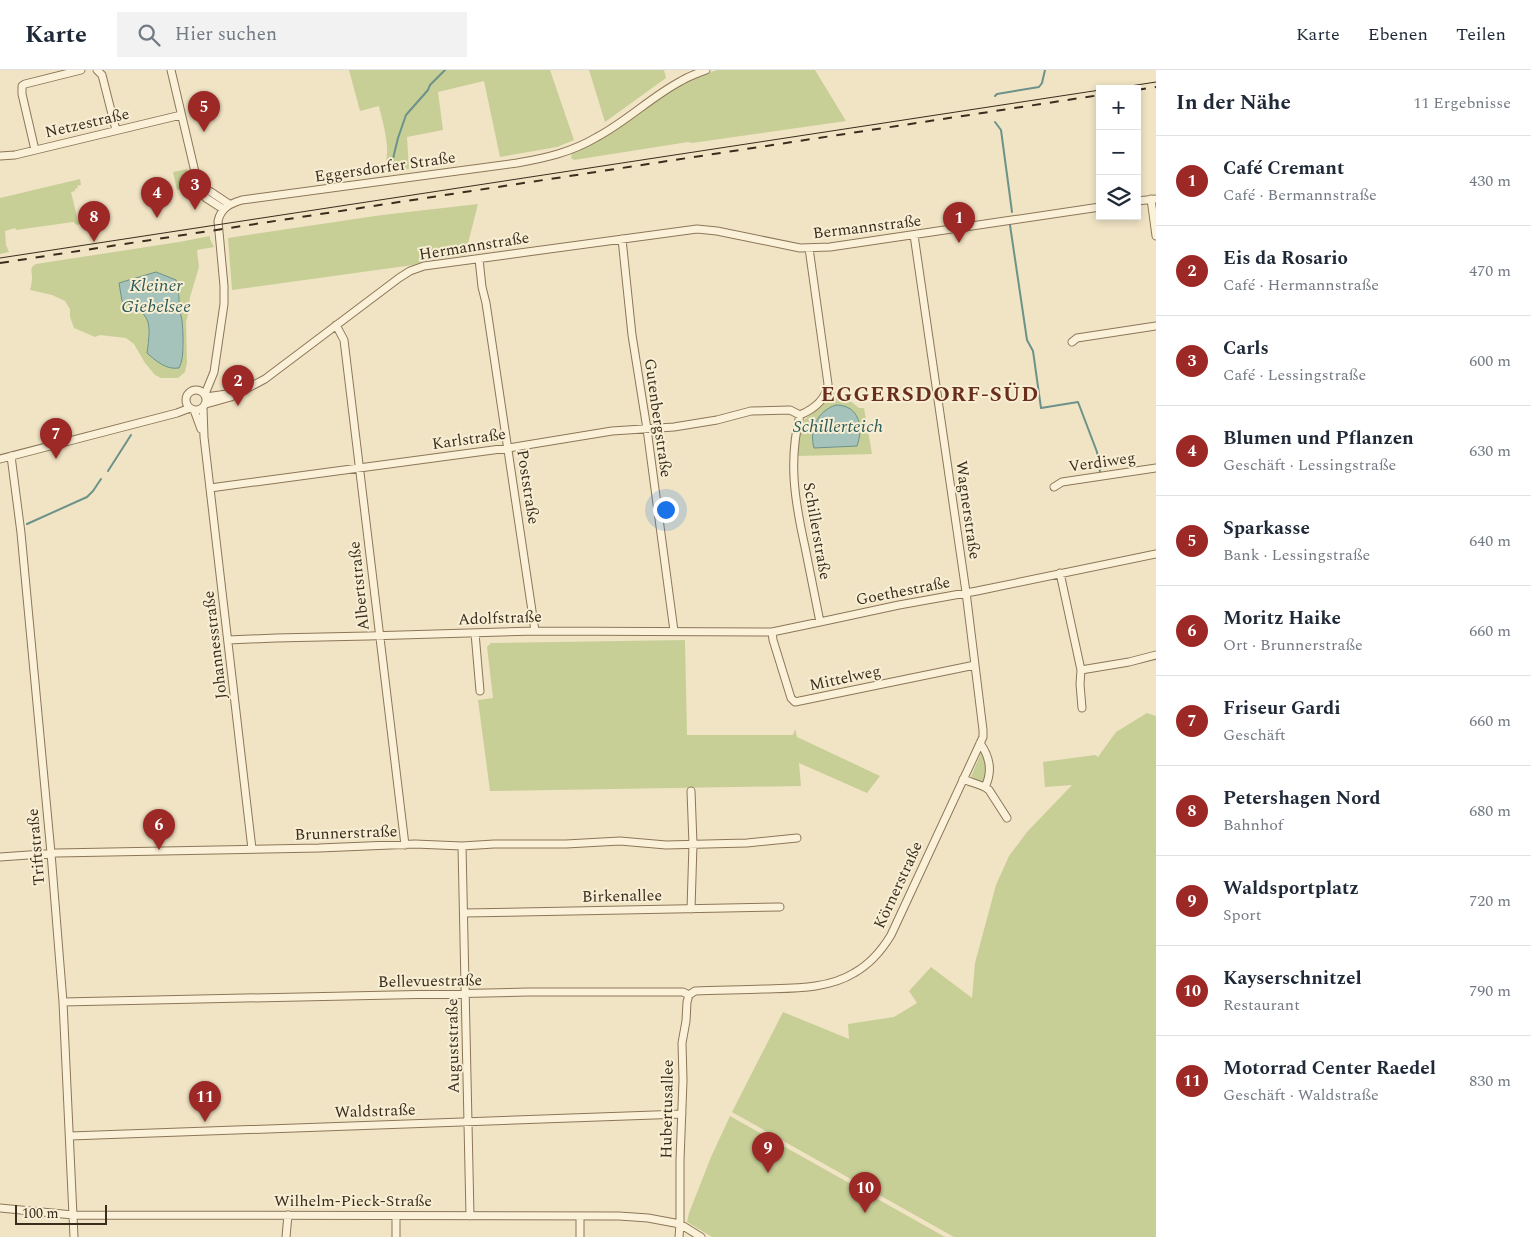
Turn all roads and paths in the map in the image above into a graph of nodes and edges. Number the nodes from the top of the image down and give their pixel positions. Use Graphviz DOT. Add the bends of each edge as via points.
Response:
graph roads {
  1 [pos="81,70"];
  2 [pos="97,70"];
  3 [pos="170,70"];
  4 [pos="706,70"];
  5 [pos="59,72"];
  6 [pos="181,115"];
  7 [pos="116,130"];
  8 [pos="35,150"];
  9 [pos="0,156"];
  10 [pos="201,188"];
  11 [pos="1153,199"];
  12 [pos="229,204"];
  13 [pos="1096,208"];
  14 [pos="223,210"];
  15 [pos="697,229"];
  16 [pos="914,235"];
  17 [pos="1156,236"];
  18 [pos="622,239"];
  19 [pos="809,248"];
  20 [pos="479,259"];
  21 [pos="336,325"];
  22 [pos="1156,326"];
  23 [pos="1072,342"];
  24 [pos="215,360"];
  25 [pos="197,390"];
  26 [pos="186,398"];
  27 [pos="205,401"];
  28 [pos="192,409"];
  29 [pos="800,415"];
  30 [pos="165,416"];
  31 [pos="647,430"];
  32 [pos="204,437"];
  33 [pos="508,448"];
  34 [pos="11,456"];
  35 [pos="0,459"];
  36 [pos="360,468"];
  37 [pos="1156,468"];
  38 [pos="1054,487"];
  39 [pos="210,488"];
  40 [pos="1156,554"];
  41 [pos="1060,573"];
  42 [pos="966,592"];
  43 [pos="820,622"];
  44 [pos="535,631"];
  45 [pos="674,631"];
  46 [pos="773,632"];
  47 [pos="475,633"];
  48 [pos="379,636"];
  49 [pos="228,640"];
  50 [pos="1156,655"];
  51 [pos="975,665"];
  52 [pos="1081,670"];
  53 [pos="480,691"];
  54 [pos="1082,708"];
  55 [pos="980,743"];
  56 [pos="963,779"];
  57 [pos="985,787"];
  58 [pos="691,791"];
  59 [pos="1007,818"];
  60 [pos="797,838"];
  61 [pos="693,844"];
  62 [pos="405,845"];
  63 [pos="462,846"];
  64 [pos="252,849"];
  65 [pos="51,853"];
  66 [pos="0,857"];
  67 [pos="780,907"];
  68 [pos="691,909"];
  69 [pos="464,913"];
  70 [pos="795,988"];
  71 [pos="465,994"];
  72 [pos="689,995"];
  73 [pos="63,1002"];
  74 [pos="682,1114"];
  75 [pos="468,1122"];
  76 [pos="70,1136"];
  77 [pos="0,1208"];
  78 [pos="73,1214"];
  79 [pos="288,1215"];
  80 [pos="396,1216"];
  81 [pos="470,1216"];
  82 [pos="580,1216"];
  83 [pos="680,1224"];
  84 [pos="74,1237"];
  85 [pos="286,1237"];
  86 [pos="396,1237"];
  87 [pos="580,1237"];
  88 [pos="679,1237"];
  89 [pos="701,1237"];
  1 -- 5 [label="street"];
  2 -- 7 [label="street" via="102,75"];
  3 -- 6 [label="street"];
  4 -- 12 [label="street, Eggersdorfer Straße" via="684,79 599,136 560,154"];
  5 -- 8 [label="street" via="25,84 21,89"];
  6 -- 7 [label="street, Netzestraße"];
  6 -- 10 [label="street"];
  7 -- 8 [label="street, Netzestraße"];
  8 -- 9 [label="street, Netzestraße"];
  10 -- 12 [label="street"];
  10 -- 14 [label="street" via="206,198"];
  11 -- 17 [label="street"];
  12 -- 14 [label="street"];
  13 -- 16 [label="street, Bermannstraße"];
  14 -- 24 [label="street" via="217,225 224,302"];
  15 -- 18 [label="street, Hermannstraße"];
  15 -- 19 [label="street, Bermannstraße"];
  16 -- 19 [label="street, Bermannstraße" via="830,248"];
  16 -- 42 [label="street, Wagnerstraße"];
  18 -- 20 [label="street, Hermannstraße"];
  18 -- 31 [label="street, Gutenbergstraße" via="632,335"];
  19 -- 29 [label="street" via="828,384 819,403"];
  20 -- 21 [label="street, Hermannstraße" via="424,266 410,271"];
  20 -- 33 [label="street, Poststraße"];
  21 -- 27 [label="street, Hermannstraße" via="265,379 224,399"];
  21 -- 36 [label="street, Albertstraße" via="344,340"];
  22 -- 23 [label="street" via="1078,338"];
  24 -- 25 [label="street"];
  24 -- 27 [label="street"];
  25 -- 26 [label="street"];
  25 -- 27 [label="street"];
  26 -- 28 [label="street"];
  26 -- 30 [label="street" via="182,405"];
  27 -- 28 [label="street" via="198,410"];
  27 -- 32 [label="street, Johannesstraße"];
  28 -- 30 [label="street"];
  28 -- 32 [label="street, Johannesstraße"];
  29 -- 31 [label="street, Karlstraße" via="790,410 770,410"];
  29 -- 43 [label="street, Schillerstraße" via="794,448 794,495"];
  30 -- 34 [label="street"];
  31 -- 33 [label="street, Karlstraße" via="612,431"];
  31 -- 45 [label="street, Gutenbergstraße"];
  32 -- 39 [label="street, Johannesstraße"];
  33 -- 36 [label="street, Karlstraße"];
  33 -- 44 [label="street, Poststraße"];
  34 -- 35 [label="street"];
  34 -- 65 [label="street, Triftstraße"];
  36 -- 39 [label="street, Karlstraße"];
  36 -- 48 [label="street, Albertstraße"];
  37 -- 38 [label="street, Verdiweg" via="1062,482"];
  39 -- 49 [label="street, Johannesstraße"];
  40 -- 41 [label="street, Goethestraße"];
  41 -- 42 [label="street, Goethestraße"];
  41 -- 52 [label="street"];
  42 -- 43 [label="street, Goethestraße"];
  42 -- 51 [label="street, Wagnerstraße"];
  43 -- 46 [label="street, Goethestraße"];
  44 -- 45 [label="street, Adolfstraße"];
  44 -- 47 [label="street, Adolfstraße"];
  45 -- 46 [label="street, Adolfstraße"];
  46 -- 51 [label="street, Mittelweg" via="791,698 795,702"];
  47 -- 48 [label="street, Adolfstraße"];
  47 -- 53 [label="street"];
  48 -- 49 [label="street, Adolfstraße"];
  48 -- 62 [label="street, Albertstraße"];
  49 -- 64 [label="street, Johannesstraße"];
  50 -- 52 [label="street"];
  51 -- 55 [label="street, Wagnerstraße" via="983,730"];
  52 -- 54 [label="street"];
  55 -- 56 [label="street, Körnerstraße"];
  55 -- 57 [label="street, Wagnerstraße" via="989,764 989,779"];
  56 -- 57 [label="street"];
  56 -- 70 [label="street, Körnerstraße" via="884,946 864,966 845,978"];
  57 -- 59 [label="street"];
  58 -- 61 [label="street"];
  60 -- 61 [label="street, Brunnerstraße"];
  61 -- 63 [label="street, Brunnerstraße" via="612,842"];
  61 -- 68 [label="street"];
  62 -- 63 [label="street, Brunnerstraße"];
  62 -- 64 [label="street, Brunnerstraße"];
  63 -- 69 [label="street, Auguststraße"];
  64 -- 65 [label="street, Brunnerstraße"];
  65 -- 66 [label="street, Brunnerstraße"];
  65 -- 73 [label="street, Triftstraße"];
  67 -- 68 [label="street, Birkenallee"];
  68 -- 69 [label="street, Birkenallee"];
  69 -- 71 [label="street, Auguststraße"];
  70 -- 72 [label="street, Bellevuestraße" via="695,991"];
  71 -- 72 [label="street, Bellevuestraße" via="683,992"];
  71 -- 73 [label="street, Bellevuestraße"];
  71 -- 75 [label="street, Auguststraße"];
  72 -- 74 [label="street, Hubertusallee" via="682,1043"];
  73 -- 76 [label="street, Triftstraße"];
  74 -- 75 [label="street, Waldstraße"];
  74 -- 83 [label="street, Hubertusallee"];
  75 -- 76 [label="street, Waldstraße"];
  75 -- 81 [label="street, Auguststraße"];
  76 -- 78 [label="street, Triftstraße"];
  77 -- 78 [label="street, Wilhelm-Pieck-Straße"];
  78 -- 79 [label="street, Wilhelm-Pieck-Straße"];
  78 -- 84 [label="street, Triftstraße"];
  79 -- 80 [label="street, Wilhelm-Pieck-Straße"];
  79 -- 85 [label="street"];
  80 -- 81 [label="street, Wilhelm-Pieck-Straße"];
  80 -- 86 [label="street"];
  81 -- 82 [label="street, Wilhelm-Pieck-Straße"];
  82 -- 83 [label="street, Wilhelm-Pieck-Straße" via="634,1217"];
  82 -- 87 [label="street"];
  83 -- 88 [label="street, Hubertusallee"];
  83 -- 89 [label="street, Wilhelm-Pieck-Straße"];
}
